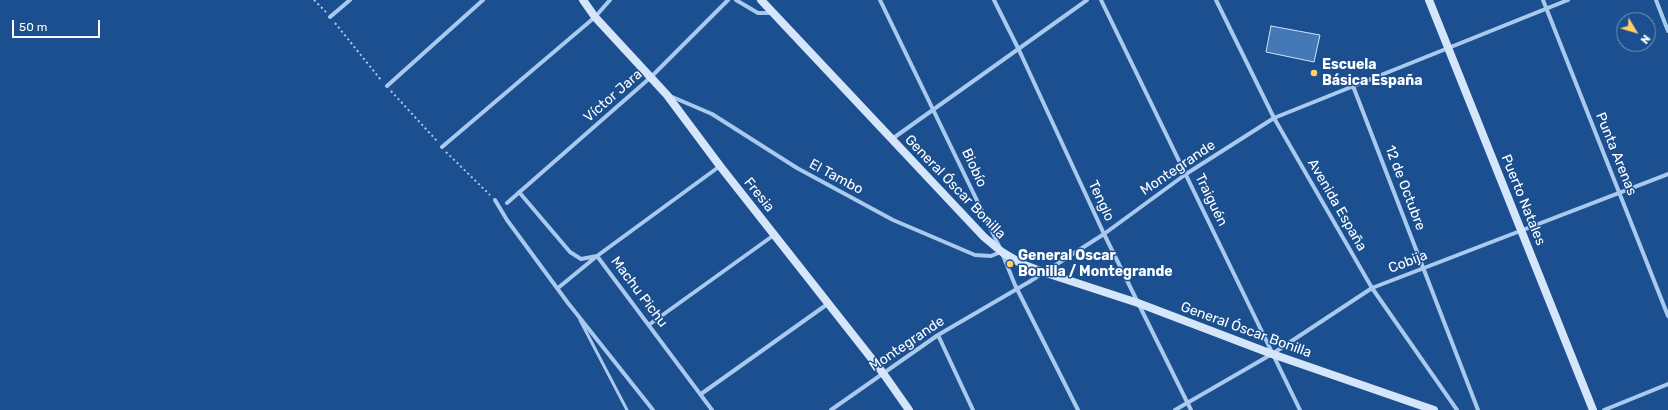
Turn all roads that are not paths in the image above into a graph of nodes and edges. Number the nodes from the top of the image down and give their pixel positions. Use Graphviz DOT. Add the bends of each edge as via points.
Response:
graph roads {
  1 [pos="350,0"];
  2 [pos="483,0"];
  3 [pos="584,0"];
  4 [pos="610,0"];
  5 [pos="728,0"];
  6 [pos="736,0"];
  7 [pos="761,0"];
  8 [pos="880,0"];
  9 [pos="994,0"];
  10 [pos="1087,0"];
  11 [pos="1101,0"];
  12 [pos="1216,0"];
  13 [pos="1429,0"];
  14 [pos="1543,0"];
  15 [pos="1568,0"];
  16 [pos="1656,0"];
  17 [pos="1547,9"];
  18 [pos="773,13"];
  19 [pos="595,16"];
  20 [pos="330,17"];
  21 [pos="1668,31"];
  22 [pos="1448,49"];
  23 [pos="1019,50"];
  24 [pos="652,77"];
  25 [pos="387,86"];
  26 [pos="1353,86"];
  27 [pos="667,95"];
  28 [pos="934,110"];
  29 [pos="1274,118"];
  30 [pos="891,140"];
  31 [pos="442,147"];
  32 [pos="720,166"];
  33 [pos="1186,174"];
  34 [pos="1668,174"];
  35 [pos="519,192"];
  36 [pos="1620,194"];
  37 [pos="495,200"];
  38 [pos="507,204"];
  39 [pos="1521,230"];
  40 [pos="1104,234"];
  41 [pos="775,235"];
  42 [pos="1002,252"];
  43 [pos="597,256"];
  44 [pos="1424,268"];
  45 [pos="1043,272"];
  46 [pos="558,288"];
  47 [pos="1372,288"];
  48 [pos="1017,290"];
  49 [pos="829,303"];
  50 [pos="1138,303"];
  51 [pos="575,311"];
  52 [pos="1668,316"];
  53 [pos="650,324"];
  54 [pos="938,335"];
  55 [pos="1272,354"];
  56 [pos="883,373"];
  57 [pos="1668,384"];
  58 [pos="700,394"];
  59 [pos="1188,403"];
  60 [pos="627,410"];
  61 [pos="653,410"];
  62 [pos="712,410"];
  63 [pos="831,410"];
  64 [pos="910,410"];
  65 [pos="973,410"];
  66 [pos="1078,410"];
  67 [pos="1175,410"];
  68 [pos="1191,410"];
  69 [pos="1300,410"];
  70 [pos="1434,410"];
  71 [pos="1457,410"];
  72 [pos="1478,410"];
  73 [pos="1593,410"];
  74 [pos="1604,410"];
  1 -- 20 [label="street"];
  2 -- 25 [label="street"];
  3 -- 19 [label="street, Fresia"];
  4 -- 19 [label="street"];
  5 -- 24 [label="street, Víctor Jara"];
  6 -- 18 [label="street" via="758,13"];
  7 -- 18 [label="street, General Óscar Bonilla"];
  8 -- 28 [label="street, Biobío"];
  9 -- 23 [label="street, Tenglo"];
  10 -- 23 [label="street"];
  11 -- 33 [label="street, Traiguén"];
  12 -- 29 [label="street, Avenida España"];
  13 -- 22 [label="street, Puerto Natales"];
  14 -- 17 [label="street, Punta Arenas"];
  15 -- 17 [label="street, Montegrande"];
  16 -- 21 [label="street"];
  17 -- 22 [label="street, Montegrande"];
  17 -- 36 [label="street, Punta Arenas"];
  18 -- 30 [label="street, General Óscar Bonilla"];
  19 -- 24 [label="street, Fresia"];
  19 -- 31 [label="street"];
  22 -- 26 [label="street, Montegrande"];
  22 -- 39 [label="street, Puerto Natales"];
  23 -- 28 [label="street"];
  23 -- 40 [label="street, Tenglo"];
  24 -- 27 [label="street, Fresia"];
  24 -- 35 [label="street, Víctor Jara"];
  26 -- 29 [label="street, Montegrande"];
  26 -- 44 [label="street, 12 de Octubre"];
  27 -- 32 [label="street, Fresia"];
  27 -- 42 [label="street, El Tambo" via="712,114 797,168 893,220 975,255 992,256"];
  28 -- 30 [label="street"];
  28 -- 42 [label="street, Biobío"];
  29 -- 33 [label="street, Montegrande"];
  29 -- 47 [label="street, Avenida España"];
  30 -- 42 [label="street, General Óscar Bonilla" via="984,237"];
  32 -- 41 [label="street, Fresia"];
  32 -- 43 [label="street"];
  33 -- 40 [label="street, Montegrande"];
  33 -- 55 [label="street, Traiguén"];
  34 -- 36 [label="street, Cobija"];
  35 -- 38 [label="street, Víctor Jara"];
  35 -- 43 [label="street, Machu Pichu" via="570,252 581,259"];
  36 -- 39 [label="street, Cobija"];
  36 -- 52 [label="street, Punta Arenas"];
  37 -- 46 [label="street"];
  39 -- 44 [label="street, Cobija"];
  39 -- 73 [label="street, Puerto Natales"];
  40 -- 45 [label="street, Montegrande"];
  40 -- 50 [label="street, Tenglo"];
  41 -- 49 [label="street, Fresia"];
  41 -- 53 [label="street"];
  42 -- 45 [label="street, General Óscar Bonilla" via="1022,264"];
  42 -- 48 [label="street, Biobío"];
  43 -- 46 [label="street"];
  43 -- 53 [label="street, Machu Pichu"];
  44 -- 47 [label="street, Cobija"];
  44 -- 72 [label="street, 12 de Octubre"];
  45 -- 48 [label="street, Montegrande"];
  45 -- 50 [label="street, General Óscar Bonilla"];
  46 -- 51 [label="street"];
  47 -- 55 [label="street, Cobija"];
  47 -- 71 [label="street, Avenida España"];
  48 -- 54 [label="street, Montegrande"];
  48 -- 66 [label="street, Biobío"];
  49 -- 56 [label="street, Fresia"];
  49 -- 58 [label="street"];
  50 -- 55 [label="street, General Óscar Bonilla"];
  50 -- 59 [label="street, Tenglo"];
  51 -- 60 [label="lane"];
  51 -- 61 [label="street"];
  53 -- 58 [label="street, Machu Pichu"];
  54 -- 56 [label="street, Montegrande"];
  54 -- 65 [label="street"];
  55 -- 59 [label="street, Cobija"];
  55 -- 69 [label="street, Traiguén"];
  55 -- 70 [label="street, General Óscar Bonilla"];
  56 -- 63 [label="street, Montegrande"];
  56 -- 64 [label="street, Fresia"];
  57 -- 74 [label="street"];
  58 -- 62 [label="street, Machu Pichu"];
  59 -- 67 [label="street, Cobija"];
  59 -- 68 [label="street, Tenglo"];
}
